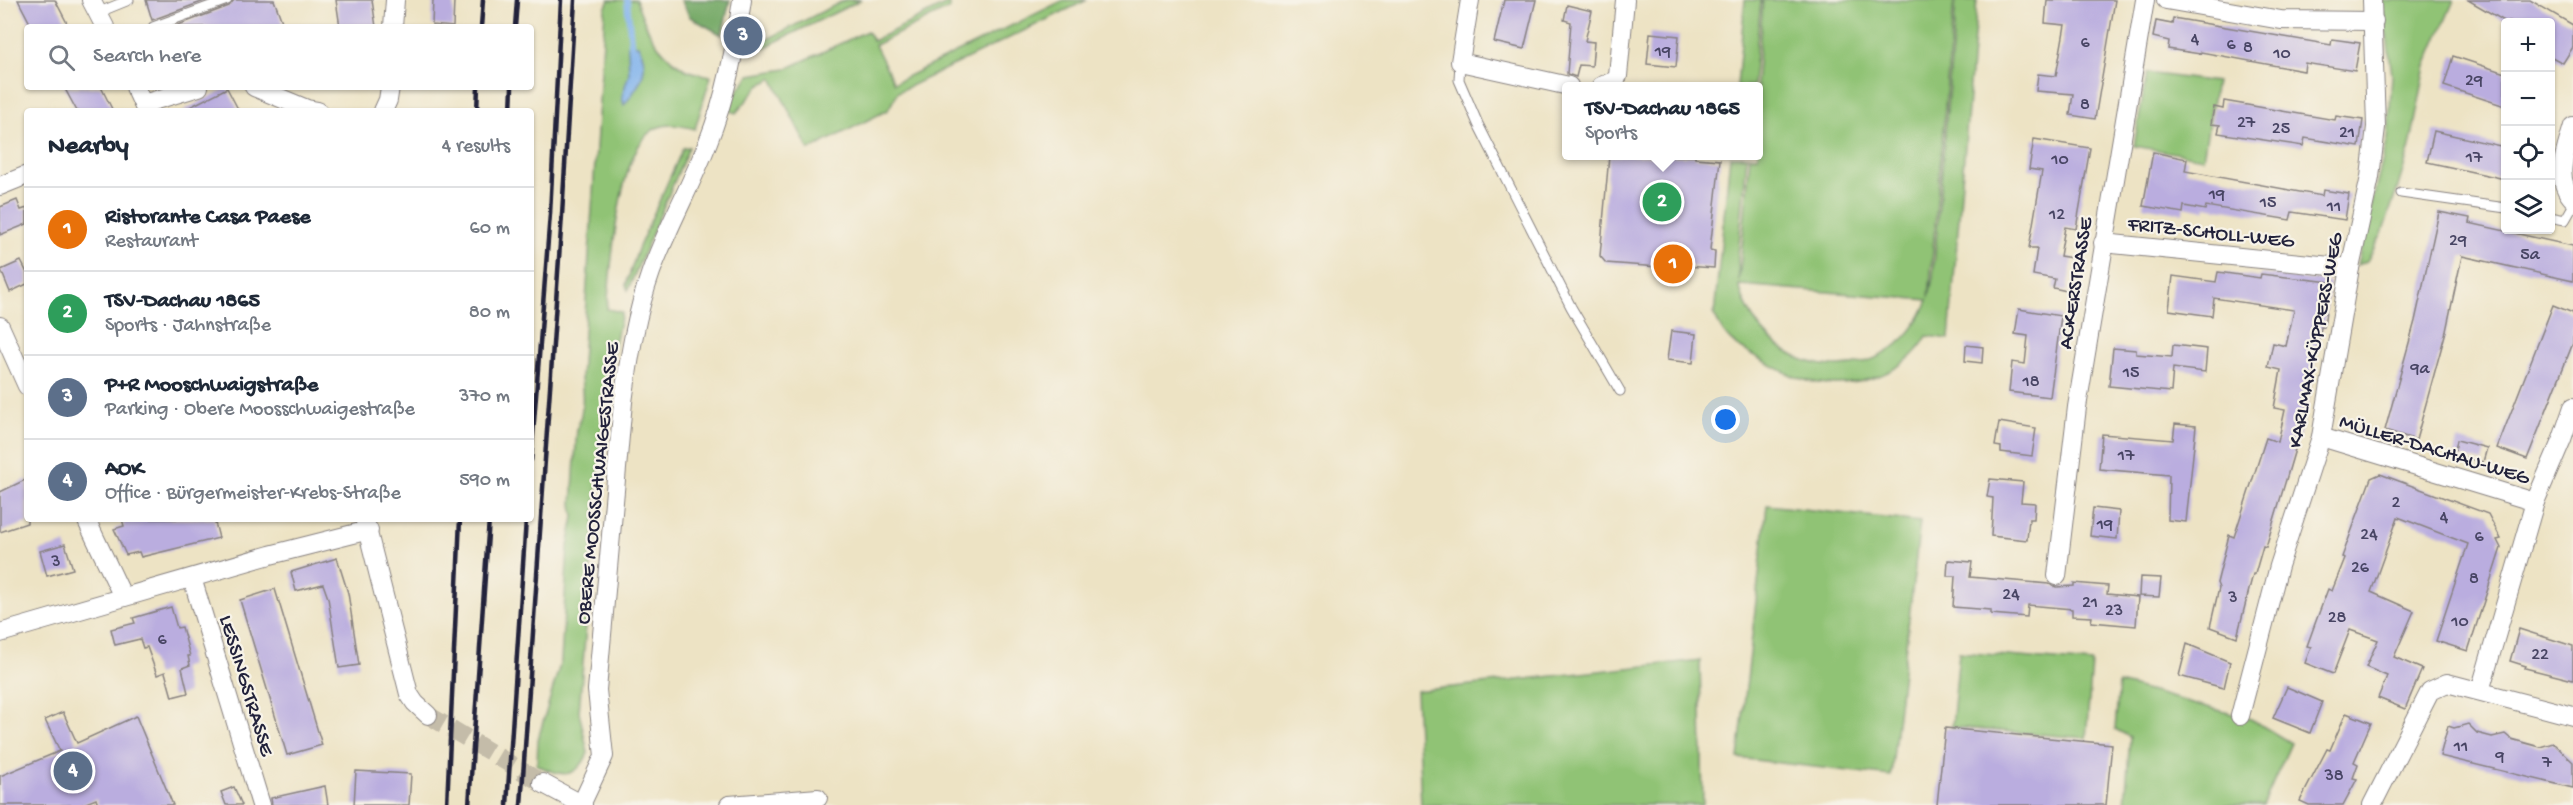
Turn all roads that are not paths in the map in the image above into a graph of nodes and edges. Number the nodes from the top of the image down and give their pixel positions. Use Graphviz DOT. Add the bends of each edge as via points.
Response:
graph roads {
  1 [pos="129,0"];
  2 [pos="227,0"];
  3 [pos="395,0"];
  4 [pos="742,0"];
  5 [pos="1470,0"];
  6 [pos="1625,0"];
  7 [pos="2145,0"];
  8 [pos="2166,0"];
  9 [pos="2372,0"];
  10 [pos="98,13"];
  11 [pos="2374,21"];
  12 [pos="161,24"];
  13 [pos="393,24"];
  14 [pos="1460,62"];
  15 [pos="1612,82"];
  16 [pos="1562,85"];
  17 [pos="136,90"];
  18 [pos="192,90"];
  19 [pos="261,90"];
  20 [pos="390,90"];
  21 [pos="145,107"];
  22 [pos="305,108"];
  23 [pos="384,108"];
  24 [pos="2573,126"];
  25 [pos="24,176"];
  26 [pos="0,186"];
  27 [pos="2401,193"];
  28 [pos="2573,199"];
  29 [pos="2573,206"];
  30 [pos="2501,207"];
  31 [pos="2555,218"];
  32 [pos="2103,243"];
  33 [pos="2350,268"];
  34 [pos="0,326"];
  35 [pos="24,379"];
  36 [pos="1620,391"];
  37 [pos="2573,407"];
  38 [pos="2320,436"];
  39 [pos="2568,442"];
  40 [pos="2535,502"];
  41 [pos="88,522"];
  42 [pos="367,524"];
  43 [pos="2057,576"];
  44 [pos="192,578"];
  45 [pos="123,597"];
  46 [pos="0,633"];
  47 [pos="2480,691"];
  48 [pos="428,715"];
  49 [pos="2240,716"];
  50 [pos="2573,716"];
  51 [pos="542,783"];
  52 [pos="819,798"];
  53 [pos="261,805"];
  54 [pos="582,805"];
  55 [pos="729,805"];
  56 [pos="2372,805"];
  1 -- 10 [label="lane"];
  2 -- 12 [label="lane"];
  3 -- 13 [label="street"];
  4 -- 54 [label="street, OBERE MOOSSCHWAIGESTRASSE" via="722,100 708,143 650,274 629,356 597,690 604,756"];
  5 -- 14 [label="street"];
  6 -- 15 [label="street" via="1618,76"];
  7 -- 32 [label="street, ACKERSTRASSE"];
  8 -- 11 [label="street" via="2281,20"];
  9 -- 11 [label="street, KARLMAX-KÜPPERS-WEG"];
  11 -- 33 [label="street, KARLMAX-KÜPPERS-WEG" via="2376,127 2370,177"];
  14 -- 16 [label="street"];
  14 -- 36 [label="lane" via="1460,80 1478,124 1571,307"];
  17 -- 21 [label="street"];
  18 -- 21 [label="street"];
  19 -- 22 [label="street"];
  20 -- 23 [label="street"];
  24 -- 28 [label="street" via="2561,173 2566,191"];
  25 -- 26 [label="street"];
  27 -- 30 [label="lane"];
  29 -- 31 [label="lane" via="2565,220"];
  32 -- 33 [label="street, FRITZ-SCHOLL-WEG"];
  32 -- 43 [label="street, ACKERSTRASSE" via="2074,429"];
  33 -- 38 [label="street, KARLMAX-KÜPPERS-WEG"];
  34 -- 35 [label="street"];
  37 -- 39 [label="street, MÜLLER-DACHAU-WEG"];
  38 -- 40 [label="street, MÜLLER-DACHAU-WEG"];
  38 -- 49 [label="street, KARLMAX-KÜPPERS-WEG" via="2279,566"];
  39 -- 40 [label="street, MÜLLER-DACHAU-WEG"];
  40 -- 47 [label="street, MÜLLER-DACHAU-WEG"];
  41 -- 45 [label="street"];
  42 -- 44 [label="street"];
  42 -- 48 [label="street" via="406,684 415,703"];
  44 -- 45 [label="street"];
  44 -- 53 [label="street, LESSINGSTRASSE"];
  45 -- 46 [label="street"];
  47 -- 50 [label="street"];
  47 -- 56 [label="street" via="2447,683 2430,691"];
  51 -- 54 [label="street"];
  52 -- 55 [label="street"];
}
